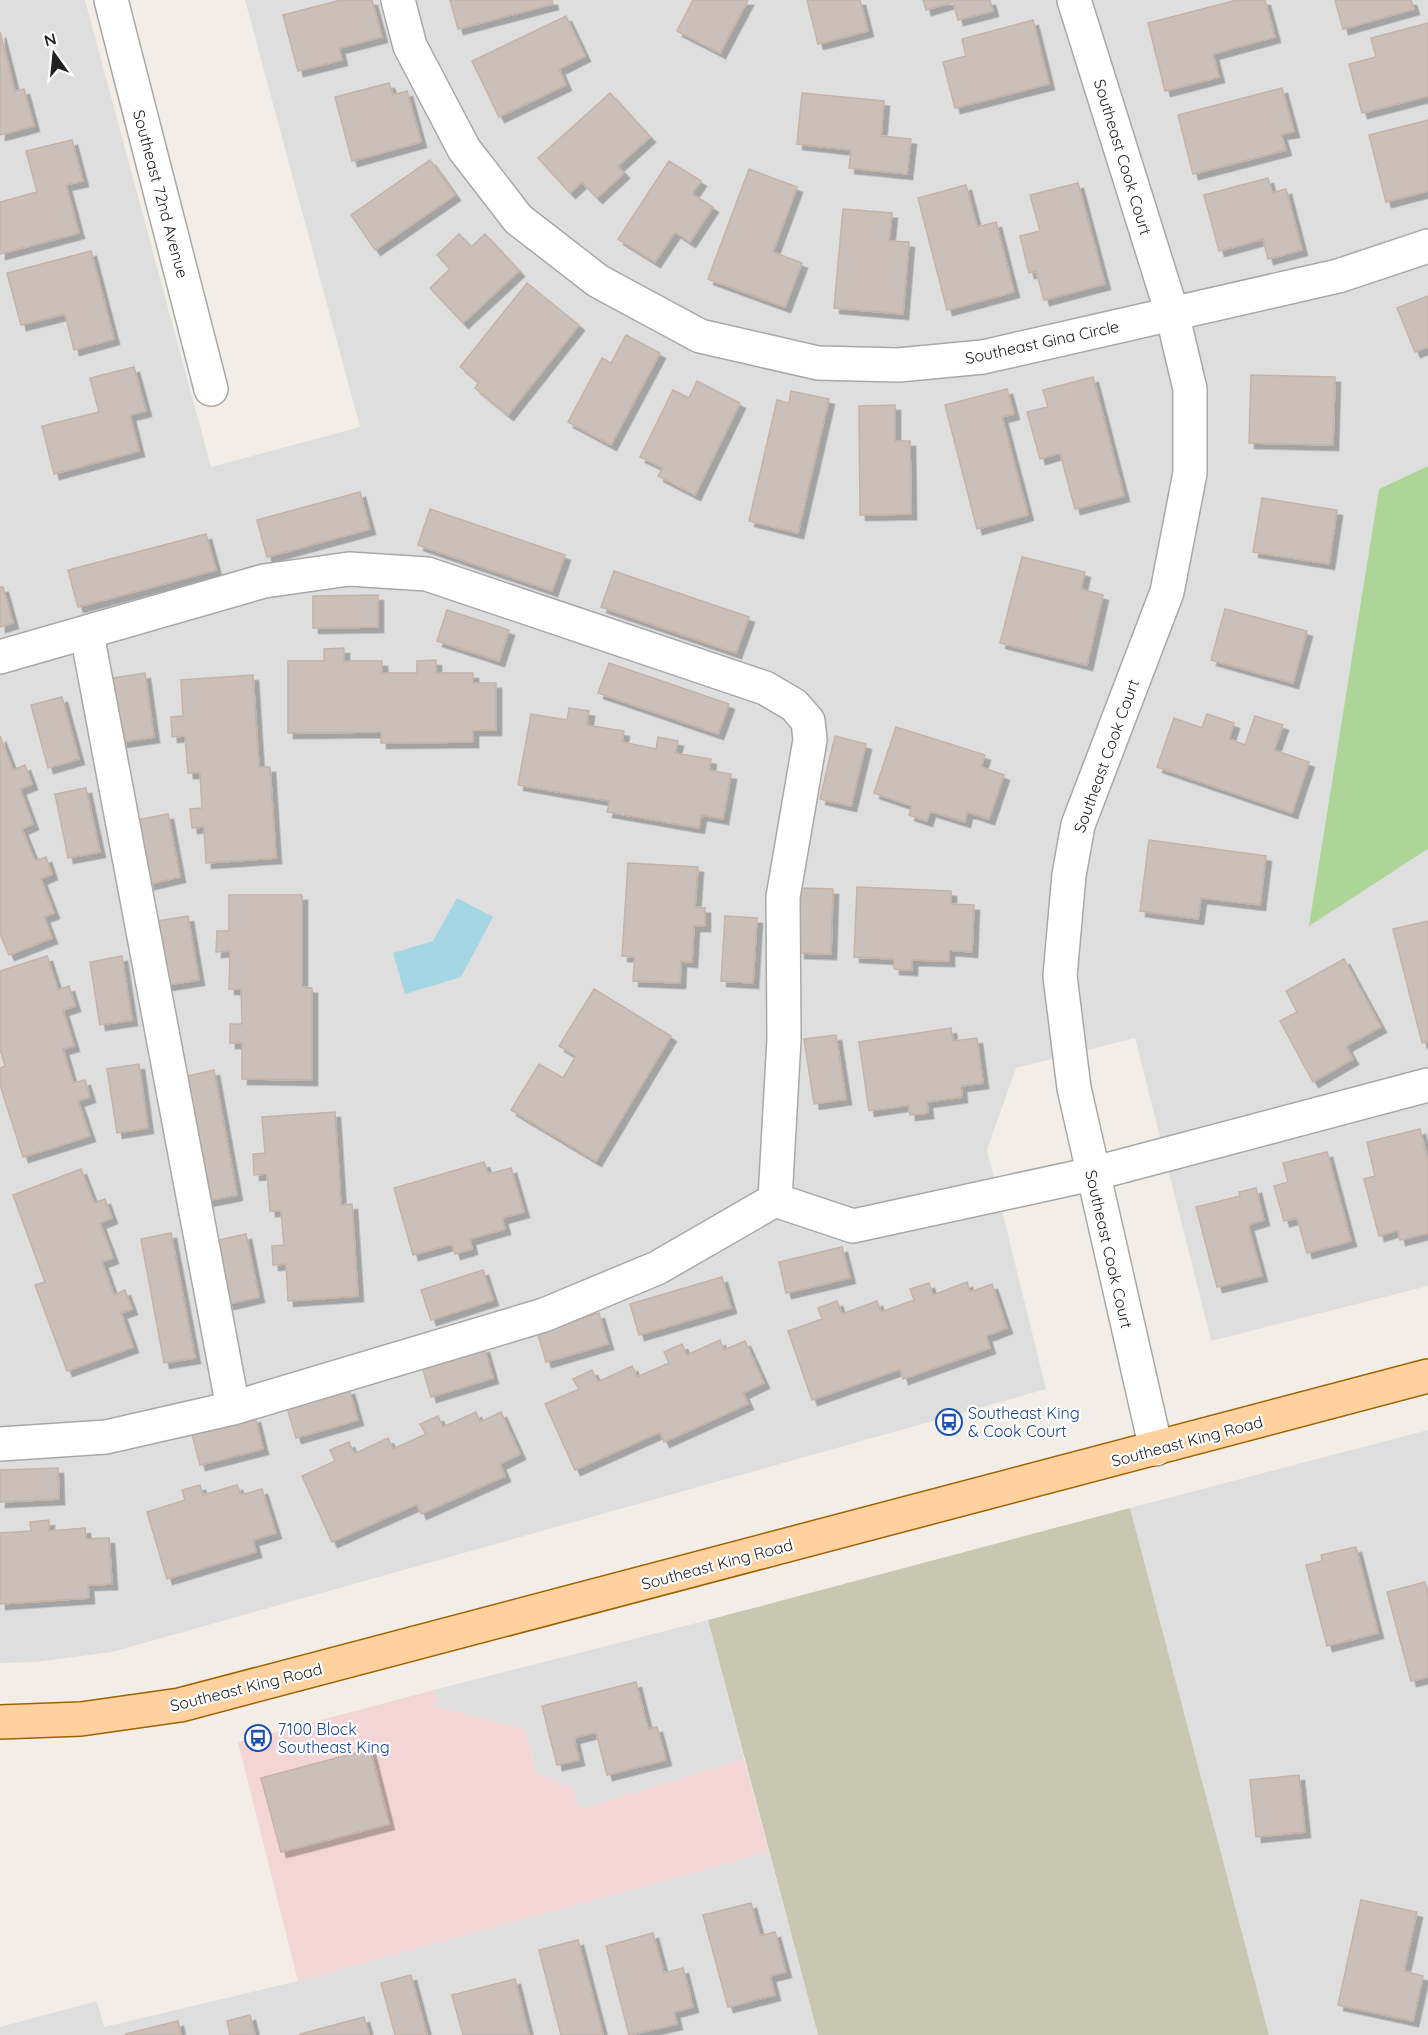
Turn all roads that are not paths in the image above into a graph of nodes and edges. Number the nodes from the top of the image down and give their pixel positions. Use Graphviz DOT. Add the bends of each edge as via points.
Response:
graph roads {
  1 [pos="111,0"];
  2 [pos="398,0"];
  3 [pos="1074,0"];
  4 [pos="1428,246"];
  5 [pos="1172,313"];
  6 [pos="212,389"];
  7 [pos="87,634"];
  8 [pos="0,657"];
  9 [pos="1428,1085"];
  10 [pos="1092,1174"];
  11 [pos="775,1200"];
  12 [pos="1428,1376"];
  13 [pos="233,1407"];
  14 [pos="0,1444"];
  15 [pos="1156,1449"];
  16 [pos="0,1722"];
  1 -- 6 [label="street, Southeast 72nd Avenue"];
  2 -- 5 [label="street, Southeast Gina Circle" via="410,46 464,149 518,219 598,281 700,336 818,363 898,365 983,357"];
  3 -- 5 [label="street, Southeast Cook Court"];
  4 -- 5 [label="street" via="1338,276"];
  5 -- 10 [label="street, Southeast Cook Court" via="1190,388 1190,473 1167,592 1078,825 1064,918 1060,976 1074,1088"];
  7 -- 8 [label="street"];
  7 -- 11 [label="street" via="264,581 349,569 427,574 765,688 794,705 808,721 810,740 783,897 784,1039"];
  7 -- 13 [label="street"];
  9 -- 10 [label="street"];
  10 -- 11 [label="street" via="853,1226"];
  10 -- 15 [label="street, Southeast Cook Court"];
  11 -- 13 [label="street" via="657,1268 544,1315"];
  12 -- 15 [label="main road, Southeast King Road"];
  13 -- 14 [label="street" via="106,1437"];
  15 -- 16 [label="main road, Southeast King Road" via="180,1705 81,1719"];
}
